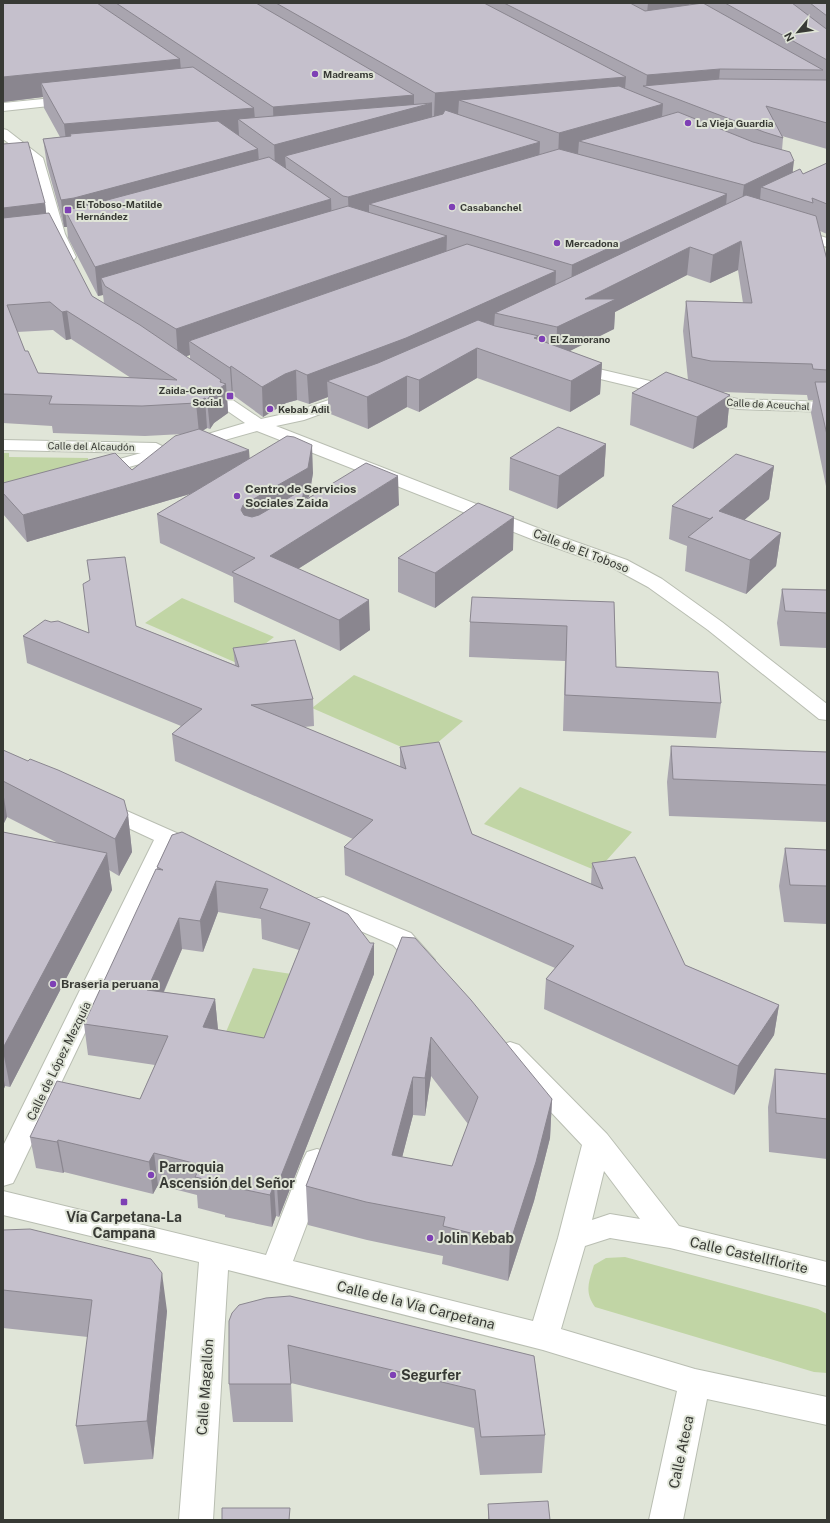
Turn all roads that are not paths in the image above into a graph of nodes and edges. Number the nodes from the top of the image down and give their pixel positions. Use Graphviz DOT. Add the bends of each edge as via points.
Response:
graph roads {
  1 [pos="82,99"];
  2 [pos="3,107"];
  3 [pos="3,133"];
  4 [pos="44,157"];
  5 [pos="16,160"];
  6 [pos="780,227"];
  7 [pos="827,243"];
  8 [pos="75,269"];
  9 [pos="561,366"];
  10 [pos="188,377"];
  11 [pos="368,391"];
  12 [pos="827,407"];
  13 [pos="258,425"];
  14 [pos="3,444"];
  15 [pos="178,448"];
  16 [pos="371,470"];
  17 [pos="84,475"];
  18 [pos="351,482"];
  19 [pos="827,714"];
  20 [pos="82,798"];
  21 [pos="167,838"];
  22 [pos="218,860"];
  23 [pos="306,898"];
  24 [pos="440,978"];
  25 [pos="494,1035"];
  26 [pos="326,1137"];
  27 [pos="597,1142"];
  28 [pos="3,1175"];
  29 [pos="3,1203"];
  30 [pos="670,1236"];
  31 [pos="573,1238"];
  32 [pos="214,1254"];
  33 [pos="275,1269"];
  34 [pos="827,1274"];
  35 [pos="543,1337"];
  36 [pos="695,1383"];
  37 [pos="827,1410"];
  38 [pos="196,1520"];
  39 [pos="666,1520"];
  1 -- 2 [label="street"];
  3 -- 4 [label="street"];
  4 -- 5 [label="street"];
  4 -- 8 [label="street" via="59,234"];
  6 -- 7 [label="street"];
  9 -- 12 [label="street, Calle de Aceuchal" via="738,404"];
  10 -- 13 [label="street, Calle de El Toboso"];
  11 -- 13 [label="street" via="298,416"];
  13 -- 15 [label="street"];
  13 -- 16 [label="street, Calle de El Toboso"];
  14 -- 15 [label="street, Calle del Alcaudón"];
  15 -- 17 [label="street"];
  16 -- 18 [label="street"];
  16 -- 19 [label="street, Calle de El Toboso" via="620,564 655,583 715,626"];
  20 -- 21 [label="street"];
  21 -- 22 [label="street"];
  21 -- 28 [label="street, Calle de López Mezquía"];
  23 -- 24 [label="street" via="398,950"];
  25 -- 27 [label="street"];
  26 -- 33 [label="street"];
  27 -- 30 [label="street"];
  27 -- 31 [label="street"];
  29 -- 32 [label="street, Calle de la Vía Carpetana"];
  30 -- 31 [label="street, Calle Castellflorite" via="610,1226"];
  30 -- 34 [label="street, Calle Castellflorite"];
  31 -- 35 [label="street"];
  32 -- 33 [label="street, Calle de la Vía Carpetana"];
  32 -- 38 [label="street, Calle Magallón"];
  33 -- 35 [label="street, Calle de la Vía Carpetana"];
  35 -- 36 [label="street, Calle de la Vía Carpetana"];
  36 -- 37 [label="street, Calle de la Vía Carpetana"];
  36 -- 39 [label="street, Calle Ateca"];
}
